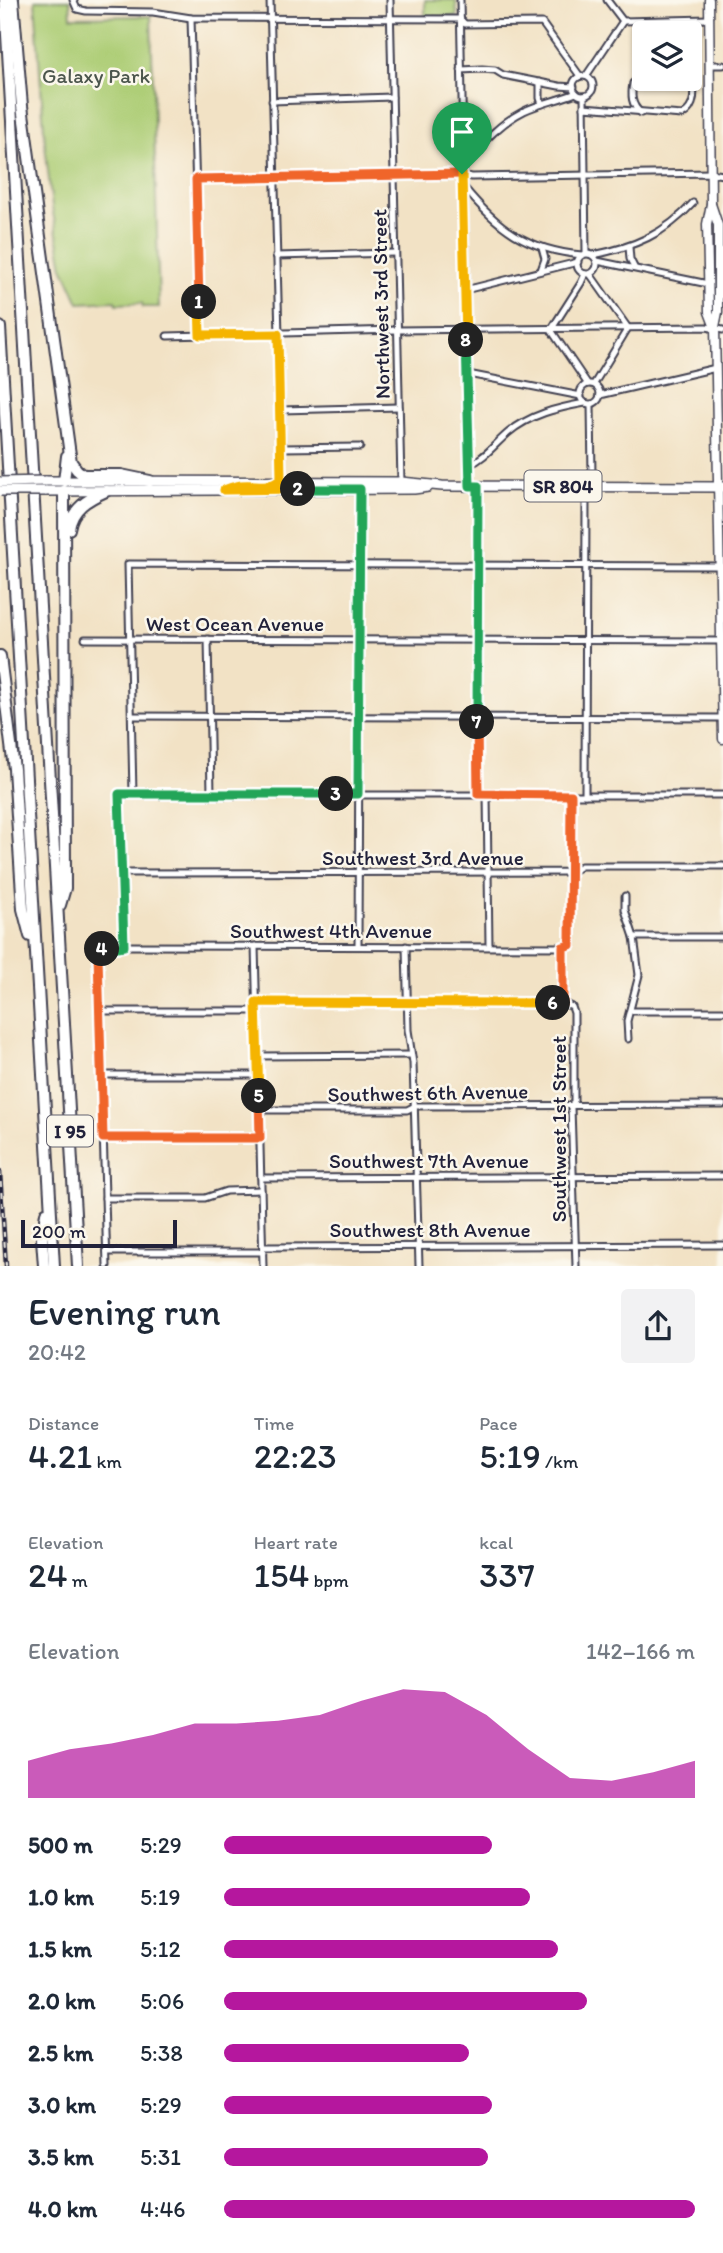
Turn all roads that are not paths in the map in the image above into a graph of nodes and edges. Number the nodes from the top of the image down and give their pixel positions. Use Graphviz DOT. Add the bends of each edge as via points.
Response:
graph roads {
  1 [pos="5,0"];
  2 [pos="13,0"];
  3 [pos="73,0"];
  4 [pos="270,0"];
  5 [pos="390,0"];
  6 [pos="460,0"];
  7 [pos="607,0"];
  8 [pos="709,0"];
  9 [pos="191,18"];
  10 [pos="270,18"];
  11 [pos="390,19"];
  12 [pos="460,19"];
  13 [pos="709,19"];
  14 [pos="623,21"];
  15 [pos="710,65"];
  16 [pos="723,65"];
  17 [pos="461,70"];
  18 [pos="583,76"];
  19 [pos="540,82"];
  20 [pos="575,90"];
  21 [pos="632,91"];
  22 [pos="693,91"];
  23 [pos="584,96"];
  24 [pos="392,97"];
  25 [pos="632,98"];
  26 [pos="272,101"];
  27 [pos="542,104"];
  28 [pos="584,107"];
  29 [pos="619,110"];
  30 [pos="641,113"];
  31 [pos="462,166"];
  32 [pos="711,173"];
  33 [pos="462,174"];
  34 [pos="394,175"];
  35 [pos="585,175"];
  36 [pos="723,175"];
  37 [pos="196,179"];
  38 [pos="274,179"];
  39 [pos="463,186"];
  40 [pos="693,202"];
  41 [pos="711,204"];
  42 [pos="721,225"];
  43 [pos="629,247"];
  44 [pos="542,248"];
  45 [pos="396,253"];
  46 [pos="276,256"];
  47 [pos="590,256"];
  48 [pos="578,262"];
  49 [pos="635,268"];
  50 [pos="541,270"];
  51 [pos="588,274"];
  52 [pos="708,284"];
  53 [pos="464,290"];
  54 [pos="0,327"];
  55 [pos="628,328"];
  56 [pos="719,329"];
  57 [pos="397,330"];
  58 [pos="466,330"];
  59 [pos="551,330"];
  60 [pos="278,334"];
  61 [pos="200,335"];
  62 [pos="167,336"];
  63 [pos="716,368"];
  64 [pos="468,374"];
  65 [pos="591,384"];
  66 [pos="600,395"];
  67 [pos="580,396"];
  68 [pos="588,404"];
  69 [pos="399,407"];
  70 [pos="281,410"];
  71 [pos="720,410"];
  72 [pos="67,445"];
  73 [pos="360,447"];
  74 [pos="282,448"];
  75 [pos="470,465"];
  76 [pos="150,481"];
  77 [pos="280,481"];
  78 [pos="0,482"];
  79 [pos="401,482"];
  80 [pos="45,486"];
  81 [pos="64,486"];
  82 [pos="439,486"];
  83 [pos="474,486"];
  84 [pos="589,486"];
  85 [pos="720,487"];
  86 [pos="360,489"];
  87 [pos="224,490"];
  88 [pos="0,491"];
  89 [pos="106,491"];
  90 [pos="65,563"];
  91 [pos="359,565"];
  92 [pos="478,565"];
  93 [pos="585,565"];
  94 [pos="721,566"];
  95 [pos="85,639"];
  96 [pos="130,639"];
  97 [pos="208,639"];
  98 [pos="359,640"];
  99 [pos="585,641"];
  100 [pos="722,641"];
  101 [pos="478,642"];
  102 [pos="0,656"];
  103 [pos="132,716"];
  104 [pos="210,716"];
  105 [pos="359,716"];
  106 [pos="477,717"];
  107 [pos="586,718"];
  108 [pos="723,718"];
  109 [pos="723,739"];
  110 [pos="211,793"];
  111 [pos="133,794"];
  112 [pos="358,794"];
  113 [pos="478,794"];
  114 [pos="487,794"];
  115 [pos="571,795"];
  116 [pos="585,795"];
  117 [pos="723,795"];
  118 [pos="723,866"];
  119 [pos="571,872"];
  120 [pos="122,873"];
  121 [pos="357,874"];
  122 [pos="487,874"];
  123 [pos="625,896"];
  124 [pos="58,914"];
  125 [pos="634,937"];
  126 [pos="723,937"];
  127 [pos="124,946"];
  128 [pos="255,946"];
  129 [pos="358,946"];
  130 [pos="407,946"];
  131 [pos="489,946"];
  132 [pos="563,947"];
  133 [pos="36,962"];
  134 [pos="256,1002"];
  135 [pos="408,1002"];
  136 [pos="563,1003"];
  137 [pos="100,1011"];
  138 [pos="256,1011"];
  139 [pos="723,1011"];
  140 [pos="630,1012"];
  141 [pos="628,1039"];
  142 [pos="411,1055"];
  143 [pos="258,1056"];
  144 [pos="102,1075"];
  145 [pos="258,1075"];
  146 [pos="723,1105"];
  147 [pos="415,1106"];
  148 [pos="571,1107"];
  149 [pos="259,1110"];
  150 [pos="103,1138"];
  151 [pos="260,1138"];
  152 [pos="573,1176"];
  153 [pos="723,1176"];
  154 [pos="417,1177"];
  155 [pos="261,1178"];
  156 [pos="50,1189"];
  157 [pos="261,1191"];
  158 [pos="105,1198"];
  159 [pos="575,1245"];
  160 [pos="723,1245"];
  161 [pos="419,1246"];
  162 [pos="263,1250"];
  163 [pos="107,1252"];
  164 [pos="44,1266"];
  165 [pos="54,1266"];
  166 [pos="78,1266"];
  167 [pos="107,1266"];
  168 [pos="263,1266"];
  169 [pos="419,1266"];
  170 [pos="576,1266"];
  1 -- 124 [label="highway, I 95"];
  2 -- 72 [label="highway" via="23,116"];
  3 -- 9 [label="street" via="76,9 86,11"];
  4 -- 10 [label="street"];
  5 -- 11 [label="street, Northwest 3rd Street"];
  6 -- 12 [label="street"];
  7 -- 14 [label="street"];
  8 -- 13 [label="street"];
  9 -- 10 [label="street"];
  9 -- 37 [label="street"];
  10 -- 11 [label="street"];
  10 -- 26 [label="street"];
  11 -- 12 [label="street"];
  11 -- 24 [label="street, Northwest 3rd Street"];
  12 -- 17 [label="street"];
  12 -- 18 [label="street" via="465,24 542,23"];
  13 -- 14 [label="street"];
  13 -- 15 [label="street"];
  14 -- 18 [label="street"];
  15 -- 16 [label="street"];
  15 -- 32 [label="street"];
  17 -- 19 [label="street" via="495,70"];
  17 -- 31 [label="street"];
  18 -- 20 [label="street" via="575,81"];
  18 -- 23 [label="street" via="591,80 593,88"];
  19 -- 20 [label="street"];
  19 -- 27 [label="street"];
  20 -- 23 [label="street"];
  20 -- 27 [label="street"];
  21 -- 25 [label="street"];
  22 -- 30 [label="street" via="689,111 678,115"];
  23 -- 28 [label="street"];
  24 -- 26 [label="street"];
  24 -- 34 [label="street, Northwest 3rd Street"];
  25 -- 29 [label="street"];
  25 -- 30 [label="street"];
  26 -- 38 [label="street"];
  27 -- 31 [label="street" via="491,134"];
  28 -- 29 [label="street"];
  28 -- 35 [label="street"];
  29 -- 30 [label="street"];
  31 -- 33 [label="street"];
  32 -- 35 [label="street"];
  32 -- 36 [label="street"];
  32 -- 41 [label="street"];
  33 -- 34 [label="street"];
  33 -- 35 [label="street"];
  33 -- 39 [label="street"];
  34 -- 38 [label="street"];
  34 -- 45 [label="street, Northwest 3rd Street"];
  35 -- 47 [label="street"];
  37 -- 38 [label="street"];
  37 -- 61 [label="street"];
  38 -- 46 [label="street"];
  39 -- 44 [label="street" via="498,225"];
  39 -- 53 [label="street"];
  40 -- 43 [label="street" via="661,232"];
  41 -- 42 [label="street"];
  41 -- 52 [label="street"];
  42 -- 56 [label="street"];
  43 -- 47 [label="street"];
  43 -- 49 [label="street"];
  44 -- 47 [label="street"];
  44 -- 50 [label="street"];
  45 -- 46 [label="street"];
  45 -- 57 [label="street, Northwest 3rd Street"];
  46 -- 60 [label="street"];
  47 -- 48 [label="street"];
  47 -- 49 [label="street"];
  47 -- 51 [label="street" via="596,270"];
  48 -- 50 [label="street"];
  48 -- 51 [label="street" via="578,269"];
  49 -- 52 [label="street"];
  50 -- 53 [label="street"];
  51 -- 55 [label="street"];
  51 -- 59 [label="street"];
  52 -- 56 [label="street" via="709,312"];
  53 -- 58 [label="street"];
  54 -- 133 [label="highway, I 95"];
  55 -- 56 [label="street"];
  55 -- 59 [label="street"];
  55 -- 65 [label="street"];
  56 -- 63 [label="street"];
  57 -- 58 [label="street"];
  57 -- 60 [label="street"];
  57 -- 69 [label="street, Northwest 3rd Street"];
  58 -- 59 [label="street"];
  58 -- 64 [label="street"];
  59 -- 65 [label="street"];
  60 -- 61 [label="street"];
  60 -- 70 [label="street"];
  61 -- 62 [label="street"];
  63 -- 66 [label="street"];
  63 -- 71 [label="street"];
  64 -- 67 [label="street"];
  64 -- 75 [label="street"];
  65 -- 66 [label="street"];
  65 -- 67 [label="street" via="582,388"];
  66 -- 68 [label="street" via="597,402"];
  67 -- 68 [label="street"];
  68 -- 75 [label="street" via="536,415"];
  68 -- 84 [label="street"];
  69 -- 70 [label="street"];
  69 -- 79 [label="street, Northwest 3rd Street"];
  70 -- 74 [label="street"];
  71 -- 85 [label="street"];
  72 -- 76 [label="highway" via="72,465 81,474"];
  72 -- 81 [label="highway"];
  73 -- 74 [label="street"];
  74 -- 77 [label="street"];
  75 -- 83 [label="street"];
  76 -- 77 [label="main road, SR 804"];
  76 -- 81 [label="main road, SR 804"];
  77 -- 79 [label="main road, SR 804"];
  77 -- 87 [label="main road"];
  78 -- 80 [label="main road, SR 804, bridge"];
  79 -- 82 [label="main road, SR 804"];
  80 -- 81 [label="main road, SR 804"];
  80 -- 88 [label="main road, SR 804, bridge"];
  81 -- 89 [label="main road, SR 804"];
  81 -- 90 [label="highway"];
  82 -- 83 [label="main road, SR 804"];
  82 -- 86 [label="main road, SR 804"];
  83 -- 84 [label="main road, SR 804"];
  83 -- 92 [label="street"];
  84 -- 85 [label="main road, SR 804"];
  84 -- 93 [label="street"];
  85 -- 94 [label="street"];
  86 -- 87 [label="main road, SR 804"];
  86 -- 91 [label="street"];
  87 -- 89 [label="main road, SR 804"];
  89 -- 90 [label="highway" via="86,501 73,515"];
  90 -- 124 [label="highway" via="65,888"];
  91 -- 92 [label="street"];
  91 -- 96 [label="street" via="128,564"];
  91 -- 98 [label="street"];
  92 -- 93 [label="street"];
  92 -- 101 [label="street"];
  93 -- 94 [label="street"];
  93 -- 99 [label="street"];
  94 -- 100 [label="street"];
  95 -- 96 [label="street, West Ocean Avenue"];
  96 -- 97 [label="street, West Ocean Avenue"];
  96 -- 103 [label="street"];
  97 -- 98 [label="street, West Ocean Avenue"];
  97 -- 104 [label="street"];
  98 -- 101 [label="street, West Ocean Avenue"];
  98 -- 105 [label="street"];
  99 -- 100 [label="street, West Ocean Avenue"];
  99 -- 101 [label="street, West Ocean Avenue"];
  99 -- 107 [label="street"];
  100 -- 108 [label="street"];
  101 -- 106 [label="street"];
  102 -- 133 [label="highway" via="15,778 23,909"];
  103 -- 104 [label="street"];
  103 -- 111 [label="street"];
  104 -- 105 [label="street"];
  104 -- 110 [label="street"];
  105 -- 106 [label="street"];
  105 -- 112 [label="street"];
  106 -- 107 [label="street"];
  106 -- 113 [label="street"];
  107 -- 108 [label="street"];
  107 -- 116 [label="street"];
  108 -- 109 [label="street"];
  110 -- 111 [label="street"];
  110 -- 112 [label="street"];
  111 -- 120 [label="street" via="119,794"];
  112 -- 113 [label="street"];
  112 -- 121 [label="street"];
  113 -- 114 [label="street"];
  114 -- 115 [label="street"];
  114 -- 122 [label="street"];
  115 -- 116 [label="street"];
  115 -- 119 [label="street, Southwest 1st Street"];
  116 -- 117 [label="street"];
  118 -- 119 [label="street, Southwest 3rd Avenue" via="581,866"];
  119 -- 122 [label="street, Southwest 3rd Avenue"];
  119 -- 132 [label="street, Southwest 1st Street" via="570,945"];
  120 -- 121 [label="street, Southwest 3rd Avenue"];
  120 -- 127 [label="street"];
  121 -- 122 [label="street, Southwest 3rd Avenue"];
  121 -- 129 [label="street"];
  122 -- 131 [label="street"];
  123 -- 125 [label="street"];
  124 -- 166 [label="highway, I 95"];
  125 -- 126 [label="street"];
  125 -- 140 [label="street" via="639,975"];
  127 -- 128 [label="street, Southwest 4th Avenue"];
  127 -- 137 [label="street, Southwest 4th Avenue" via="107,947 98,955"];
  128 -- 129 [label="street, Southwest 4th Avenue"];
  128 -- 134 [label="street"];
  129 -- 130 [label="street, Southwest 4th Avenue"];
  130 -- 131 [label="street, Southwest 4th Avenue"];
  130 -- 135 [label="street"];
  131 -- 132 [label="street, Southwest 4th Avenue"];
  132 -- 136 [label="street, Southwest 1st Street"];
  133 -- 156 [label="highway, I 95"];
  134 -- 135 [label="street"];
  134 -- 138 [label="street"];
  135 -- 136 [label="street"];
  135 -- 142 [label="street"];
  136 -- 148 [label="street, Southwest 1st Street" via="574,1013"];
  137 -- 138 [label="street"];
  137 -- 144 [label="street"];
  138 -- 143 [label="street"];
  139 -- 140 [label="street"];
  140 -- 141 [label="street"];
  142 -- 143 [label="street"];
  142 -- 147 [label="street"];
  143 -- 145 [label="street"];
  144 -- 145 [label="street"];
  144 -- 150 [label="street"];
  145 -- 149 [label="street"];
  146 -- 148 [label="street, Southwest 6th Avenue"];
  147 -- 148 [label="street, Southwest 6th Avenue"];
  147 -- 149 [label="street, Southwest 6th Avenue" via="407,1110"];
  147 -- 154 [label="street"];
  148 -- 152 [label="street, Southwest 1st Street"];
  149 -- 151 [label="street"];
  150 -- 151 [label="street"];
  150 -- 158 [label="street"];
  151 -- 155 [label="street"];
  152 -- 153 [label="street, Southwest 7th Avenue"];
  152 -- 154 [label="street, Southwest 7th Avenue"];
  152 -- 159 [label="street, Southwest 1st Street"];
  154 -- 155 [label="street, Southwest 7th Avenue"];
  154 -- 161 [label="street"];
  155 -- 157 [label="street"];
  156 -- 164 [label="highway" via="42,1239"];
  156 -- 165 [label="highway, I 95"];
  157 -- 158 [label="street" via="226,1191 205,1198"];
  157 -- 162 [label="street"];
  158 -- 163 [label="street"];
  159 -- 160 [label="street, Southwest 8th Avenue"];
  159 -- 161 [label="street, Southwest 8th Avenue"];
  159 -- 170 [label="street, Southwest 1st Street"];
  161 -- 162 [label="street, Southwest 8th Avenue"];
  161 -- 169 [label="street"];
  162 -- 163 [label="street, Southwest 8th Avenue"];
  162 -- 168 [label="street"];
  163 -- 167 [label="street"];
}
